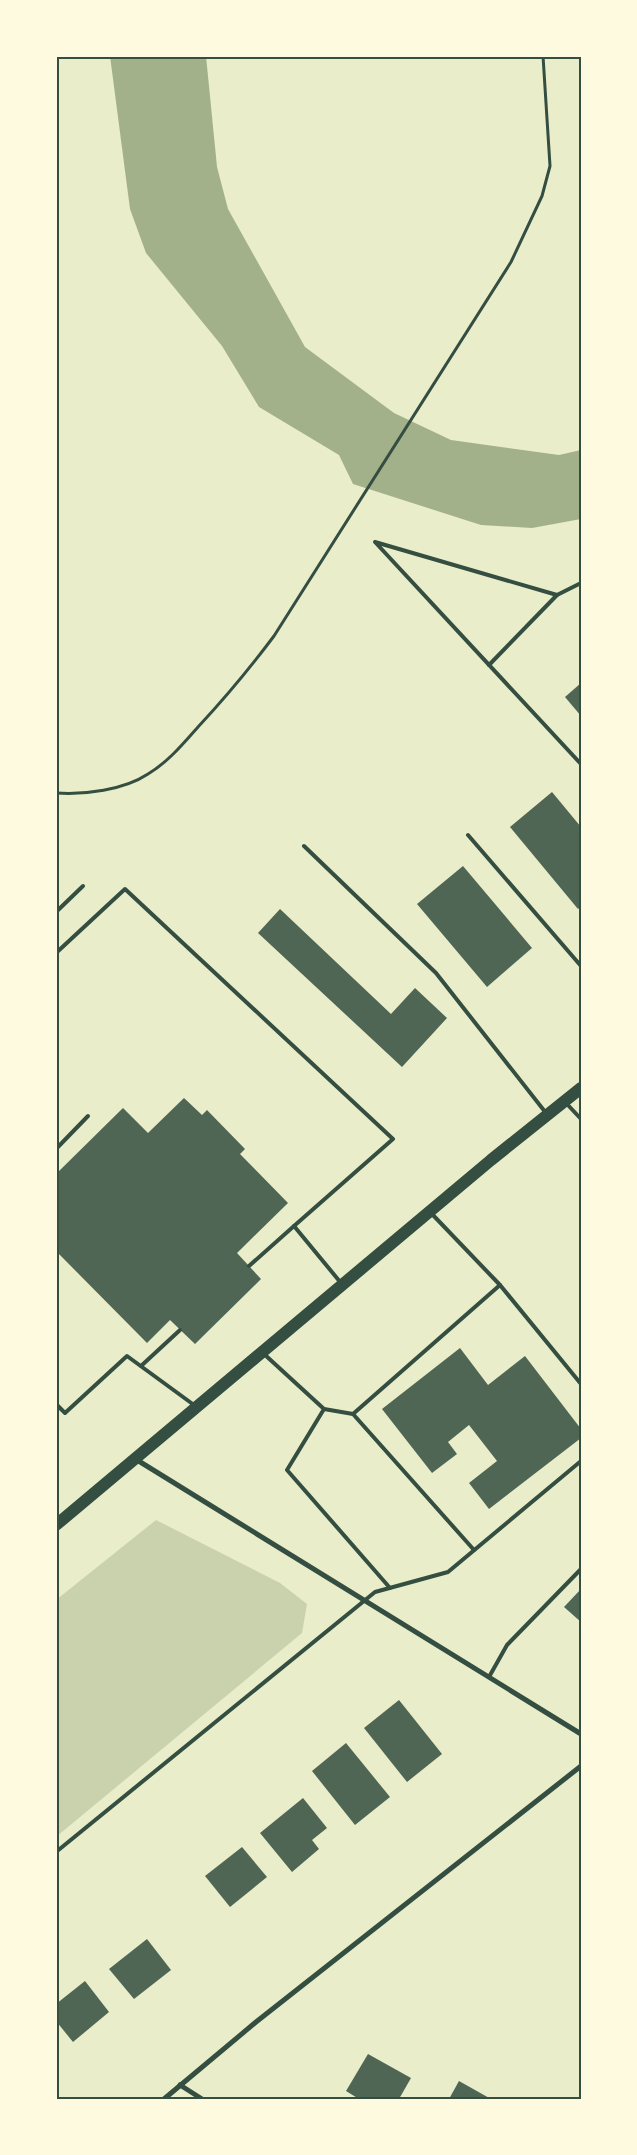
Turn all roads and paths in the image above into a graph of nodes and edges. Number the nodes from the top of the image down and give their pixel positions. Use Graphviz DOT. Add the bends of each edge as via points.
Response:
graph roads {
  1 [pos="543,56"];
  2 [pos="581,583"];
  3 [pos="557,595"];
  4 [pos="490,665"];
  5 [pos="581,764"];
  6 [pos="56,794"];
  7 [pos="468,835"];
  8 [pos="304,846"];
  9 [pos="83,886"];
  10 [pos="56,912"];
  11 [pos="56,953"];
  12 [pos="581,966"];
  13 [pos="581,1088"];
  14 [pos="564,1101"];
  15 [pos="547,1115"];
  16 [pos="88,1116"];
  17 [pos="581,1119"];
  18 [pos="56,1149"];
  19 [pos="430,1212"];
  20 [pos="294,1226"];
  21 [pos="249,1266"];
  22 [pos="342,1285"];
  23 [pos="500,1285"];
  24 [pos="180,1330"];
  25 [pos="262,1352"];
  26 [pos="142,1366"];
  27 [pos="581,1384"];
  28 [pos="56,1404"];
  29 [pos="196,1406"];
  30 [pos="324,1409"];
  31 [pos="353,1414"];
  32 [pos="134,1458"];
  33 [pos="581,1461"];
  34 [pos="57,1524"];
  35 [pos="474,1550"];
  36 [pos="581,1569"];
  37 [pos="390,1588"];
  38 [pos="365,1601"];
  39 [pos="489,1678"];
  40 [pos="581,1734"];
  41 [pos="581,1766"];
  42 [pos="56,1852"];
  43 [pos="180,2085"];
  44 [pos="164,2099"];
  45 [pos="202,2099"];
  1 -- 6 [label="path" via="550,166 542,196 511,262 274,636 176,752 148,775 120,786 81,794"];
  2 -- 3 [label="lane"];
  3 -- 4 [label="lane"];
  3 -- 4 [label="lane" via="375,542"];
  4 -- 5 [label="lane"];
  7 -- 12 [label="lane"];
  8 -- 15 [label="lane" via="436,973"];
  9 -- 10 [label="lane"];
  11 -- 20 [label="lane" via="125,889 393,1139"];
  13 -- 14 [label="main road"];
  14 -- 15 [label="main road"];
  14 -- 17 [label="lane"];
  15 -- 19 [label="main road"];
  16 -- 18 [label="lane"];
  19 -- 22 [label="main road"];
  19 -- 23 [label="lane"];
  20 -- 21 [label="lane"];
  20 -- 22 [label="lane"];
  22 -- 25 [label="main road"];
  23 -- 27 [label="lane"];
  23 -- 31 [label="lane"];
  24 -- 26 [label="lane"];
  25 -- 29 [label="main road"];
  25 -- 30 [label="lane"];
  26 -- 28 [label="lane" via="127,1356 65,1413"];
  26 -- 29 [label="lane"];
  29 -- 32 [label="main road"];
  30 -- 31 [label="lane"];
  30 -- 37 [label="lane" via="287,1470"];
  31 -- 35 [label="lane"];
  32 -- 34 [label="main road"];
  32 -- 38 [label="street"];
  33 -- 35 [label="lane"];
  35 -- 37 [label="lane" via="448,1572"];
  36 -- 39 [label="lane" via="507,1645"];
  37 -- 38 [label="lane" via="375,1592"];
  38 -- 39 [label="street"];
  38 -- 42 [label="lane"];
  39 -- 40 [label="street"];
  41 -- 43 [label="street"];
  43 -- 44 [label="street"];
  43 -- 45 [label="street"];
}
